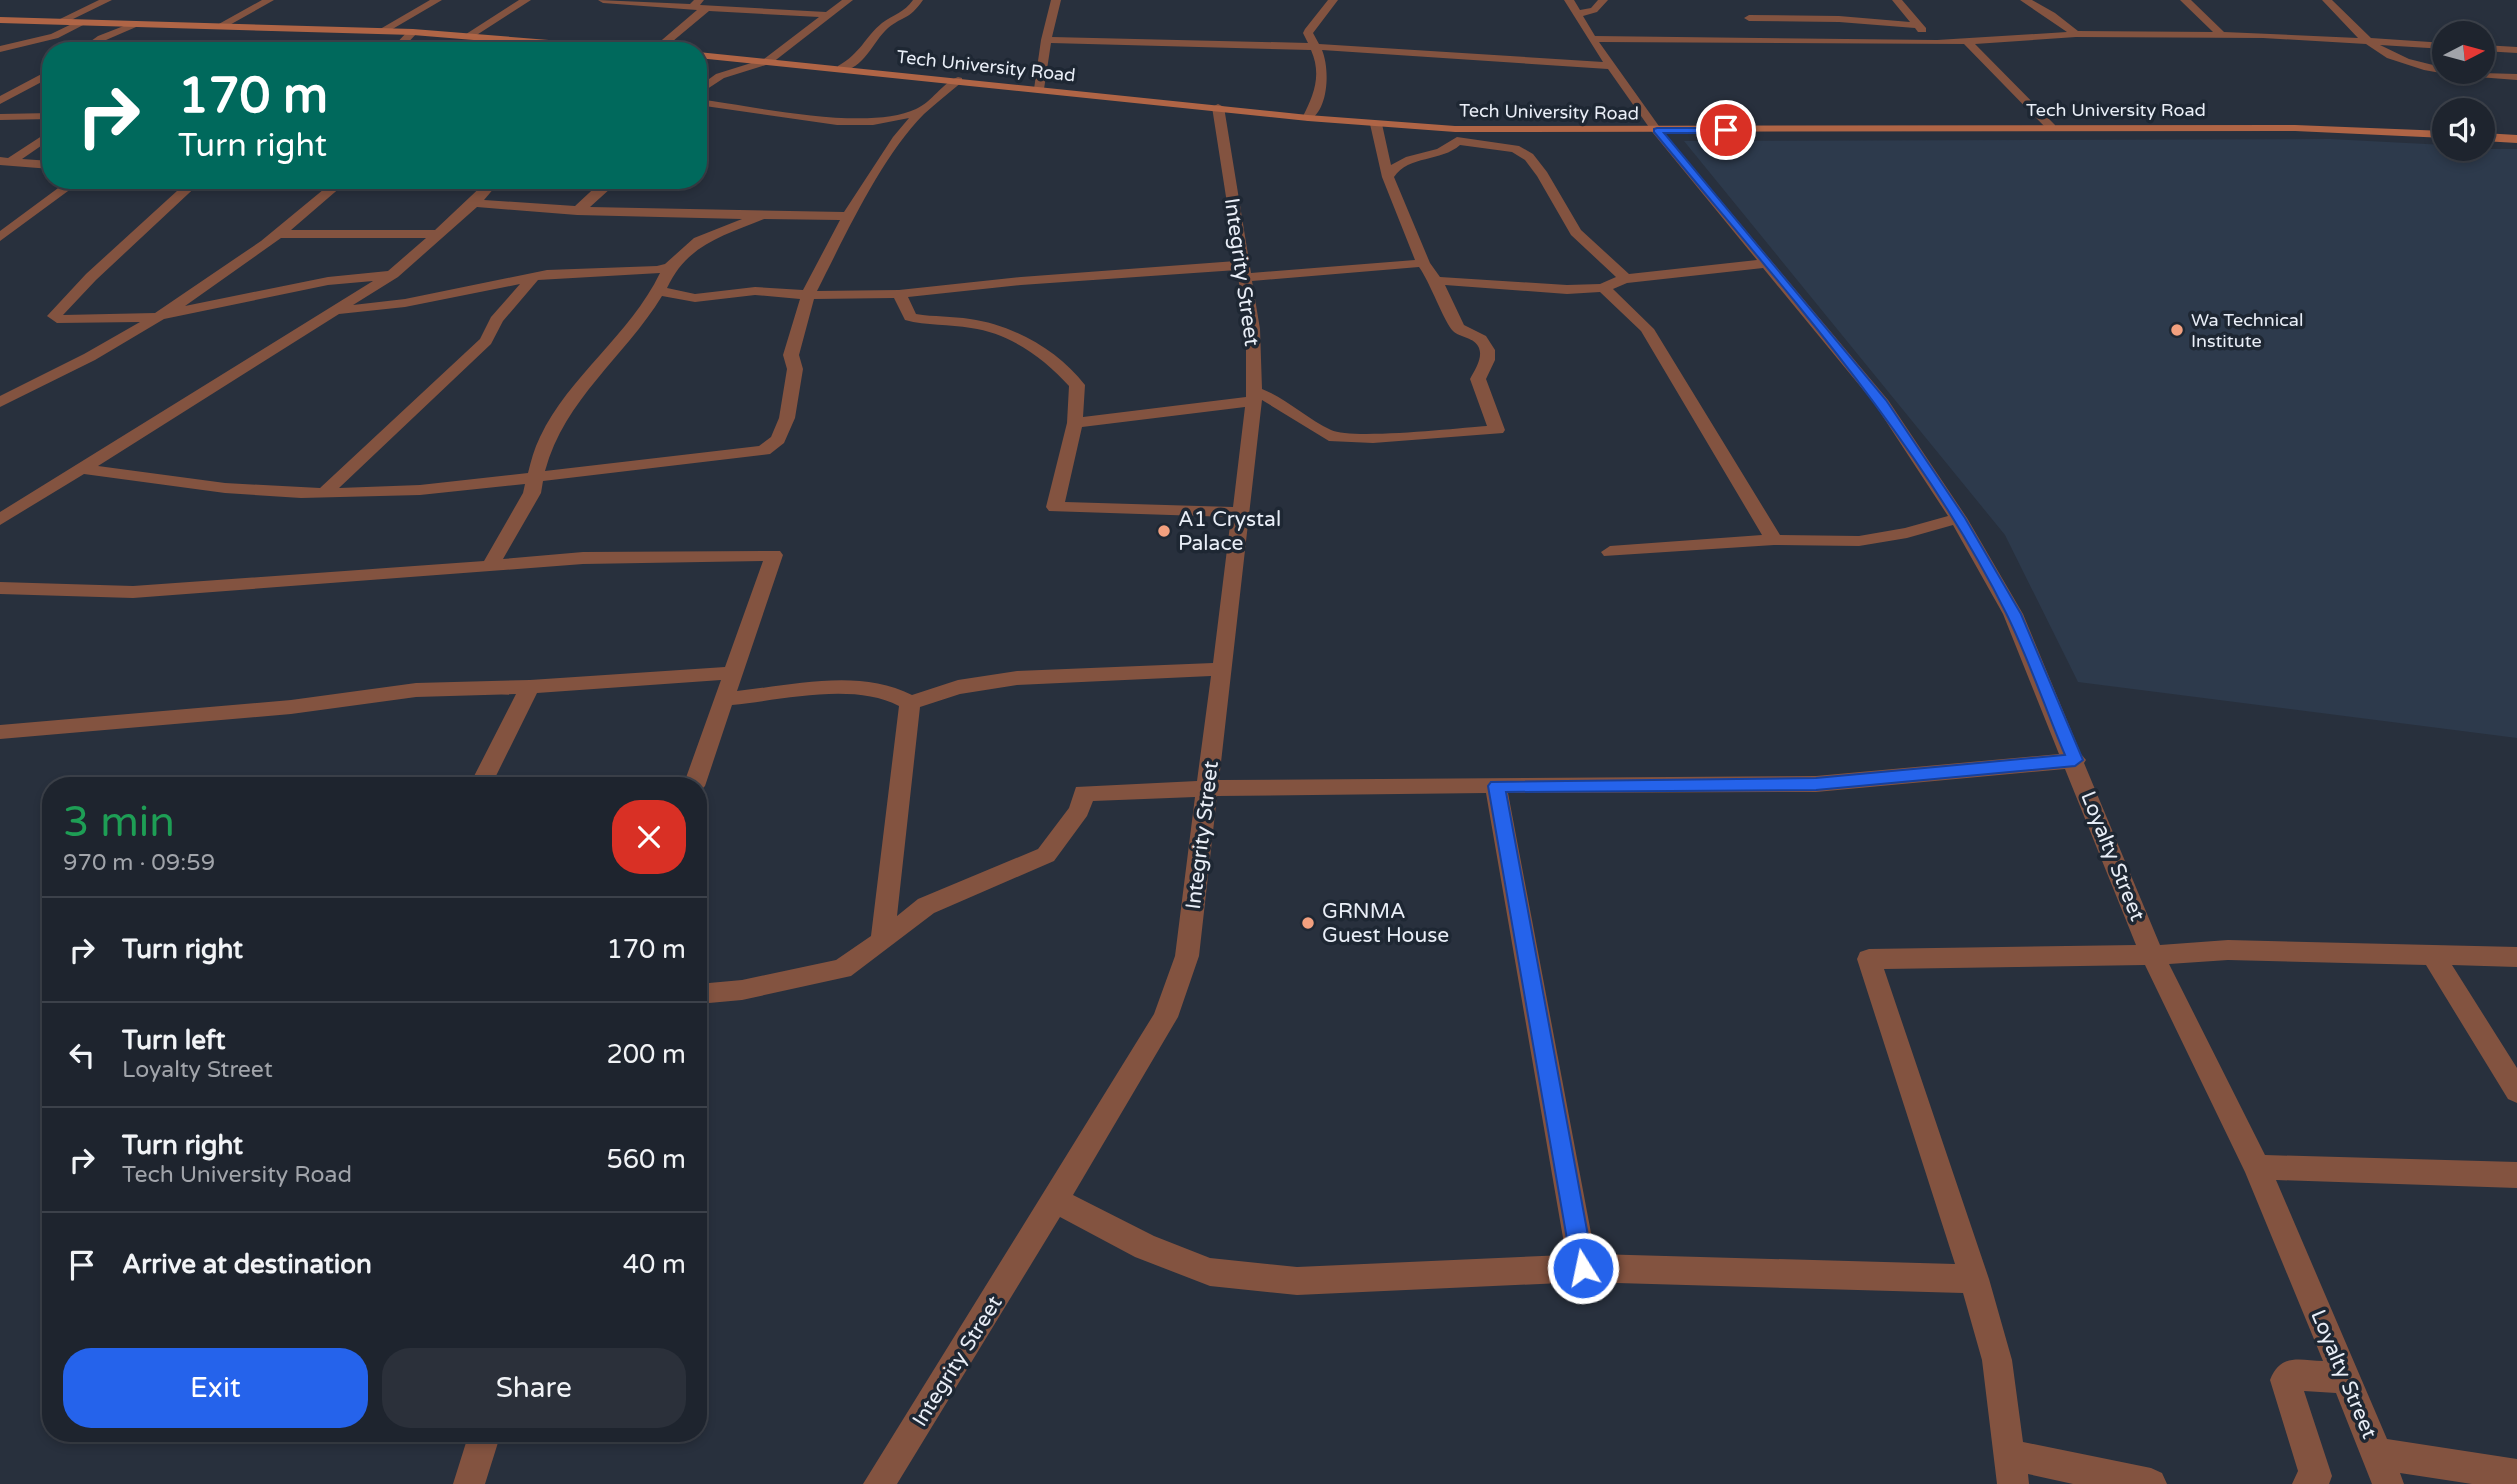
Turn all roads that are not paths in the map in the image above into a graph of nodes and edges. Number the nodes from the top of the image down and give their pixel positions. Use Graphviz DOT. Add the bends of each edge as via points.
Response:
graph roads {
  1 [pos="107,0"];
  2 [pos="269,0"];
  3 [pos="437,0"];
  4 [pos="526,0"];
  5 [pos="603,0"];
  6 [pos="848,0"];
  7 [pos="918,0"];
  8 [pos="1056,0"];
  9 [pos="1333,0"];
  10 [pos="1602,0"];
  11 [pos="1897,0"];
  12 [pos="2025,0"];
  13 [pos="2185,0"];
  14 [pos="2327,0"];
  15 [pos="698,5"];
  16 [pos="1573,7"];
  17 [pos="828,15"];
  18 [pos="0,20"];
  19 [pos="60,22"];
  20 [pos="84,22"];
  21 [pos="138,24"];
  22 [pos="222,25"];
  23 [pos="1916,25"];
  24 [pos="380,32"];
  25 [pos="413,32"];
  26 [pos="2076,34"];
  27 [pos="54,36"];
  28 [pos="468,36"];
  29 [pos="2223,36"];
  30 [pos="1592,39"];
  31 [pos="520,40"];
  32 [pos="1046,40"];
  33 [pos="1757,41"];
  34 [pos="1967,41"];
  35 [pos="2365,41"];
  36 [pos="60,42"];
  37 [pos="99,42"];
  38 [pos="403,42"];
  39 [pos="517,42"];
  40 [pos="541,42"];
  41 [pos="663,42"];
  42 [pos="1937,43"];
  43 [pos="2432,45"];
  44 [pos="1316,47"];
  45 [pos="0,49"];
  46 [pos="2496,49"];
  47 [pos="2500,49"];
  48 [pos="2517,50"];
  49 [pos="707,56"];
  50 [pos="768,61"];
  51 [pos="2517,62"];
  52 [pos="1611,66"];
  53 [pos="842,68"];
  54 [pos="2432,68"];
  55 [pos="2496,75"];
  56 [pos="42,77"];
  57 [pos="2517,77"];
  58 [pos="958,80"];
  59 [pos="707,85"];
  60 [pos="1039,89"];
  61 [pos="0,91"];
  62 [pos="15,91"];
  63 [pos="0,102"];
  64 [pos="707,103"];
  65 [pos="1218,107"];
  66 [pos="920,112"];
  67 [pos="42,116"];
  68 [pos="0,117"];
  69 [pos="1308,118"];
  70 [pos="1376,124"];
  71 [pos="2051,127"];
  72 [pos="1657,131"];
  73 [pos="2432,134"];
  74 [pos="1456,135"];
  75 [pos="42,138"];
  76 [pos="2495,138"];
  77 [pos="2517,139"];
  78 [pos="6,161"];
  79 [pos="42,164"];
  80 [pos="1388,177"];
  81 [pos="65,189"];
  82 [pos="187,189"];
  83 [pos="333,189"];
  84 [pos="487,189"];
  85 [pos="603,189"];
  86 [pos="474,203"];
  87 [pos="577,211"];
  88 [pos="760,216"];
  89 [pos="848,216"];
  90 [pos="277,234"];
  91 [pos="439,234"];
  92 [pos="0,237"];
  93 [pos="1423,263"];
  94 [pos="1767,263"];
  95 [pos="670,267"];
  96 [pos="1245,271"];
  97 [pos="393,274"];
  98 [pos="533,277"];
  99 [pos="1624,279"];
  100 [pos="1436,281"];
  101 [pos="1604,288"];
  102 [pos="659,291"];
  103 [pos="899,294"];
  104 [pos="808,295"];
  105 [pos="337,311"];
  106 [pos="155,317"];
  107 [pos="1254,396"];
  108 [pos="0,401"];
  109 [pos="1075,423"];
  110 [pos="81,469"];
  111 [pos="535,477"];
  112 [pos="324,493"];
  113 [pos="1240,512"];
  114 [pos="3,516"];
  115 [pos="1958,518"];
  116 [pos="1774,540"];
  117 [pos="1610,552"];
  118 [pos="491,565"];
  119 [pos="0,588"];
  120 [pos="1219,669"];
  121 [pos="731,673"];
  122 [pos="530,687"];
  123 [pos="723,699"];
  124 [pos="910,703"];
  125 [pos="0,732"];
  126 [pos="2075,760"];
  127 [pos="485,777"];
  128 [pos="697,777"];
  129 [pos="1496,786"];
  130 [pos="1208,787"];
  131 [pos="882,941"];
  132 [pos="2432,954"];
  133 [pos="2152,956"];
  134 [pos="2517,957"];
  135 [pos="707,993"];
  136 [pos="2517,1091"];
  137 [pos="2257,1167"];
  138 [pos="2517,1175"];
  139 [pos="1055,1200"];
  140 [pos="1583,1268"];
  141 [pos="1974,1279"];
  142 [pos="2346,1378"];
  143 [pos="482,1442"];
  144 [pos="2377,1452"];
  145 [pos="2012,1470"];
  146 [pos="2517,1475"];
  147 [pos="469,1484"];
  148 [pos="879,1484"];
  149 [pos="2151,1484"];
  150 [pos="2308,1484"];
  151 [pos="2388,1484"];
  1 -- 19 [label="street"];
  2 -- 22 [label="street"];
  3 -- 24 [label="street"];
  4 -- 28 [label="street"];
  5 -- 15 [label="street"];
  6 -- 17 [label="street"];
  7 -- 53 [label="street" via="908,14 885,26 858,59"];
  8 -- 32 [label="street"];
  9 -- 44 [label="street" via="1309,29"];
  10 -- 16 [label="street" via="1594,10"];
  11 -- 23 [label="street"];
  12 -- 26 [label="street"];
  13 -- 29 [label="street"];
  14 -- 35 [label="street"];
  15 -- 17 [label="street"];
  15 -- 41 [label="street"];
  16 -- 30 [label="street, Loyalty Street"];
  17 -- 50 [label="street"];
  18 -- 19 [label="street"];
  19 -- 20 [label="street"];
  20 -- 21 [label="street"];
  20 -- 27 [label="street"];
  21 -- 22 [label="street"];
  21 -- 37 [label="street"];
  22 -- 24 [label="street"];
  23 -- 33 [label="street" via="1746,13"];
  23 -- 42 [label="street"];
  24 -- 25 [label="street"];
  25 -- 28 [label="street"];
  25 -- 38 [label="street"];
  26 -- 29 [label="street"];
  26 -- 34 [label="street"];
  27 -- 36 [label="street"];
  27 -- 45 [label="street"];
  28 -- 31 [label="street"];
  29 -- 35 [label="street"];
  30 -- 33 [label="street"];
  30 -- 52 [label="street, Loyalty Street"];
  31 -- 39 [label="street"];
  31 -- 40 [label="street"];
  32 -- 44 [label="street"];
  32 -- 60 [label="street"];
  33 -- 42 [label="street"];
  34 -- 42 [label="street"];
  34 -- 71 [label="street"];
  35 -- 43 [label="street"];
  35 -- 54 [label="street" via="2389,57"];
  44 -- 52 [label="street"];
  44 -- 69 [label="street" via="1324,77"];
  46 -- 47 [label="street"];
  47 -- 48 [label="street"];
  47 -- 51 [label="street"];
  49 -- 50 [label="street, Tech University Road"];
  50 -- 53 [label="street, Tech University Road"];
  50 -- 59 [label="street" via="720,76"];
  52 -- 72 [label="street, Loyalty Street"];
  53 -- 58 [label="street, Tech University Road"];
  55 -- 57 [label="street"];
  56 -- 62 [label="street"];
  58 -- 60 [label="street, Tech University Road"];
  58 -- 66 [label="street"];
  60 -- 65 [label="street, Tech University Road"];
  61 -- 62 [label="street"];
  62 -- 63 [label="street"];
  64 -- 66 [label="street" via="837,122 873,122"];
  65 -- 69 [label="street, Tech University Road"];
  65 -- 96 [label="street, Integrity Street"];
  66 -- 89 [label="street"];
  67 -- 68 [label="street"];
  69 -- 70 [label="street, Tech University Road"];
  70 -- 74 [label="street, Tech University Road"];
  70 -- 80 [label="street"];
  71 -- 72 [label="street, Tech University Road"];
  71 -- 73 [label="street, Tech University Road" via="2295,128"];
  72 -- 74 [label="street, Tech University Road"];
  72 -- 94 [label="street, Loyalty Street"];
  74 -- 80 [label="street" via="1445,151 1394,167"];
  74 -- 99 [label="street" via="1529,157 1576,232"];
  75 -- 78 [label="street"];
  76 -- 77 [label="street"];
  78 -- 79 [label="street"];
  80 -- 93 [label="street"];
  81 -- 92 [label="street"];
  82 -- 106 [label="street" via="54,316"];
  83 -- 90 [label="street"];
  84 -- 86 [label="street"];
  85 -- 87 [label="street"];
  86 -- 87 [label="street"];
  86 -- 91 [label="street"];
  87 -- 88 [label="street"];
  88 -- 89 [label="street"];
  88 -- 95 [label="street" via="699,241"];
  89 -- 104 [label="street"];
  90 -- 91 [label="street"];
  90 -- 106 [label="street"];
  91 -- 97 [label="street"];
  93 -- 96 [label="street"];
  93 -- 100 [label="street"];
  94 -- 99 [label="street"];
  94 -- 115 [label="street, Loyalty Street" via="1880,400"];
  95 -- 98 [label="street"];
  95 -- 102 [label="street"];
  96 -- 103 [label="street" via="1021,281"];
  96 -- 107 [label="street, Integrity Street" via="1253,329"];
  97 -- 105 [label="street"];
  97 -- 106 [label="street" via="328,281"];
  98 -- 105 [label="street" via="405,303"];
  98 -- 112 [label="street" via="496,320 486,341"];
  99 -- 101 [label="street"];
  100 -- 101 [label="street" via="1537,289"];
  100 -- 107 [label="street" via="1458,328 1481,339 1488,350 1478,379 1497,430 1373,439 1329,436 1277,401"];
  101 -- 116 [label="street" via="1647,329"];
  102 -- 104 [label="street" via="695,298 755,291"];
  102 -- 111 [label="street" via="549,433"];
  103 -- 104 [label="street"];
  103 -- 109 [label="street" via="910,317 931,323 971,323 1033,346 1077,385"];
  104 -- 111 [label="street" via="791,355 795,369 788,418 778,440 764,450"];
  105 -- 110 [label="street"];
  106 -- 108 [label="street" via="68,369"];
  107 -- 109 [label="street"];
  107 -- 113 [label="street, Integrity Street"];
  109 -- 113 [label="street" via="1055,507"];
  110 -- 112 [label="street" via="227,488"];
  110 -- 114 [label="street"];
  111 -- 112 [label="street" via="477,486"];
  111 -- 118 [label="street" via="532,493"];
  113 -- 120 [label="street, Integrity Street"];
  115 -- 116 [label="street" via="1859,541"];
  115 -- 126 [label="street, Loyalty Street" via="2014,614"];
  116 -- 117 [label="street"];
  118 -- 119 [label="street" via="133,592"];
  118 -- 121 [label="street" via="583,558 774,555"];
  120 -- 124 [label="street" via="1017,678 958,687"];
  120 -- 130 [label="street, Integrity Street"];
  121 -- 122 [label="street"];
  121 -- 123 [label="street"];
  122 -- 125 [label="street" via="416,690 291,707"];
  122 -- 127 [label="street"];
  123 -- 124 [label="street" via="850,687 887,691"];
  123 -- 128 [label="street"];
  124 -- 131 [label="street"];
  126 -- 129 [label="street" via="1816,784"];
  126 -- 133 [label="street, Loyalty Street"];
  129 -- 130 [label="street"];
  129 -- 140 [label="street"];
  130 -- 131 [label="street" via="1084,793 1079,810 1046,855 926,906"];
  130 -- 139 [label="street, Integrity Street" via="1187,956 1165,1017"];
  131 -- 135 [label="street" via="842,969"];
  132 -- 133 [label="street" via="2228,950"];
  132 -- 134 [label="street"];
  132 -- 136 [label="street"];
  133 -- 137 [label="street, Loyalty Street"];
  133 -- 141 [label="street" via="1869,959"];
  137 -- 138 [label="street"];
  137 -- 142 [label="street, Loyalty Street"];
  139 -- 140 [label="street" via="1145,1247 1210,1272 1297,1281"];
  139 -- 148 [label="street, Integrity Street"];
  140 -- 141 [label="street"];
  141 -- 145 [label="street" via="1997,1360"];
  142 -- 144 [label="street, Loyalty Street"];
  142 -- 150 [label="street" via="2290,1375 2285,1380 2316,1476"];
  143 -- 147 [label="street"];
  144 -- 146 [label="street"];
  144 -- 151 [label="street, Loyalty Street"];
  145 -- 149 [label="street"];
}
